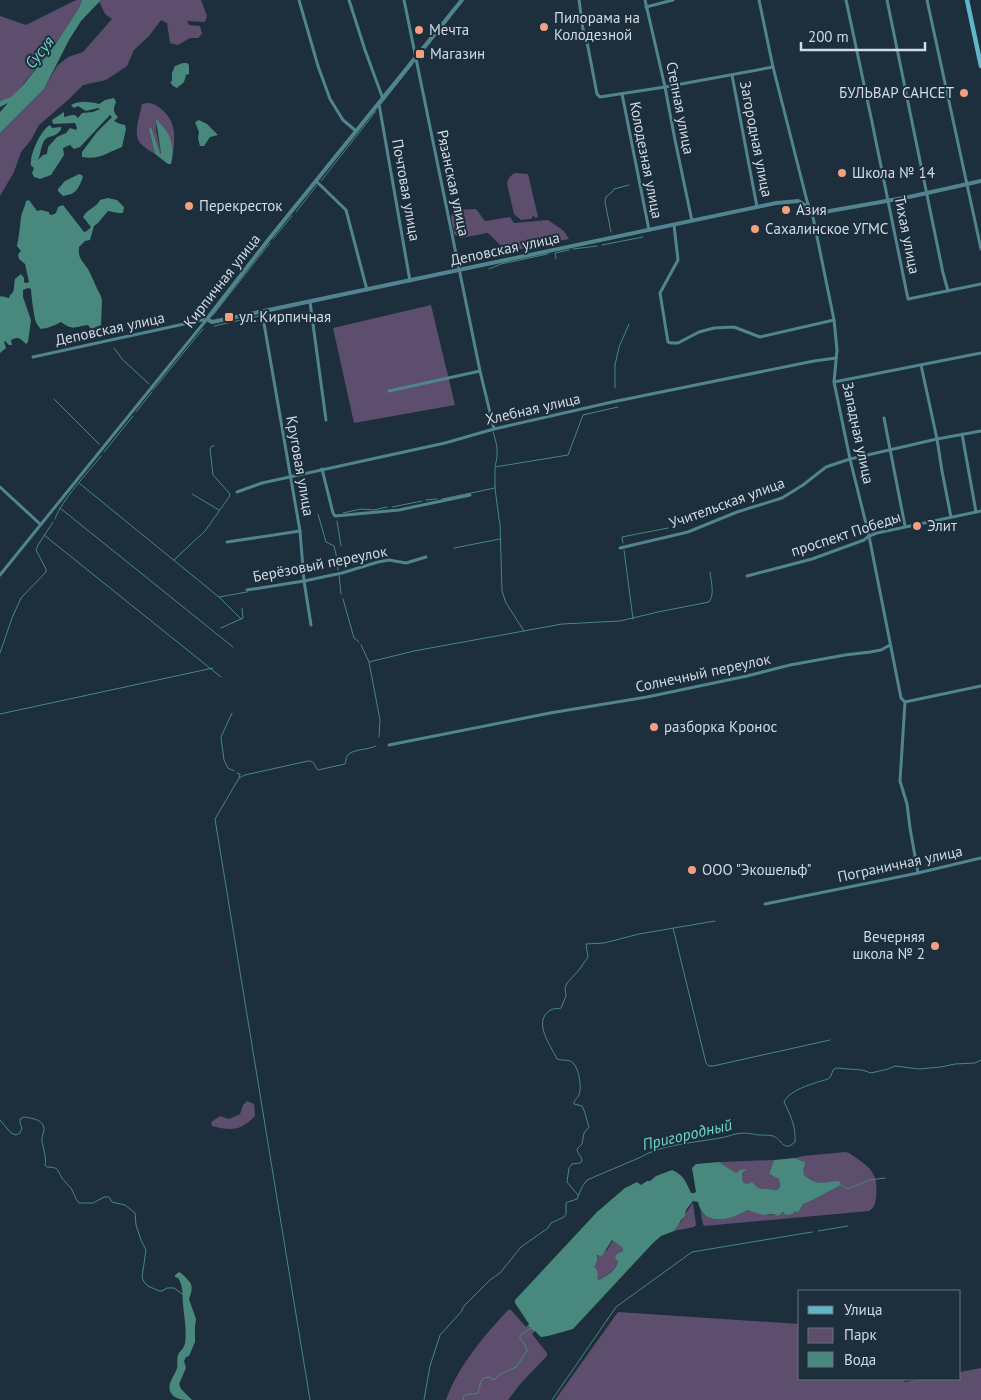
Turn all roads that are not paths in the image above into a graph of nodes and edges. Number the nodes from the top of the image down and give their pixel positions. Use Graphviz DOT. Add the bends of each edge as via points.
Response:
graph roads {
  1 [pos="299,0"];
  2 [pos="349,0"];
  3 [pos="404,0"];
  4 [pos="462,0"];
  5 [pos="579,0"];
  6 [pos="645,0"];
  7 [pos="673,0"];
  8 [pos="759,0"];
  9 [pos="846,0"];
  10 [pos="887,0"];
  11 [pos="927,0"];
  12 [pos="967,0"];
  13 [pos="646,7"];
  14 [pos="416,58"];
  15 [pos="981,66"];
  16 [pos="773,67"];
  17 [pos="732,75"];
  18 [pos="665,87"];
  19 [pos="622,94"];
  20 [pos="383,99"];
  21 [pos="379,104"];
  22 [pos="356,131"];
  23 [pos="316,181"];
  24 [pos="981,181"];
  25 [pos="966,184"];
  26 [pos="927,193"];
  27 [pos="888,200"];
  28 [pos="757,207"];
  29 [pos="810,208"];
  30 [pos="692,221"];
  31 [pos="674,225"];
  32 [pos="649,230"];
  33 [pos="981,249"];
  34 [pos="460,270"];
  35 [pos="410,280"];
  36 [pos="981,284"];
  37 [pos="367,290"];
  38 [pos="948,291"];
  39 [pos="310,302"];
  40 [pos="262,312"];
  41 [pos="207,319"];
  42 [pos="834,320"];
  43 [pos="981,353"];
  44 [pos="33,357"];
  45 [pos="836,358"];
  46 [pos="920,365"];
  47 [pos="480,371"];
  48 [pos="834,382"];
  49 [pos="389,391"];
  50 [pos="884,418"];
  51 [pos="326,420"];
  52 [pos="494,429"];
  53 [pos="981,431"];
  54 [pos="962,434"];
  55 [pos="937,439"];
  56 [pos="889,450"];
  57 [pos="850,459"];
  58 [pos="322,469"];
  59 [pos="291,476"];
  60 [pos="0,487"];
  61 [pos="237,492"];
  62 [pos="470,495"];
  63 [pos="981,511"];
  64 [pos="976,512"];
  65 [pos="951,516"];
  66 [pos="40,524"];
  67 [pos="905,526"];
  68 [pos="300,531"];
  69 [pos="869,536"];
  70 [pos="227,542"];
  71 [pos="620,548"];
  72 [pos="426,557"];
  73 [pos="0,575"];
  74 [pos="747,576"];
  75 [pos="304,581"];
  76 [pos="247,590"];
  77 [pos="311,624"];
  78 [pos="890,645"];
  79 [pos="981,686"];
  80 [pos="905,702"];
  81 [pos="389,745"];
  82 [pos="981,858"];
  83 [pos="918,872"];
  84 [pos="765,904"];
  1 -- 22 [label="street" via="330,99 342,120"];
  2 -- 20 [label="street"];
  3 -- 14 [label="street, Рязанская улица"];
  4 -- 14 [label="street, Кирпичная улица"];
  5 -- 19 [label="street" via="597,94 600,97"];
  6 -- 13 [label="street, Степная улица"];
  7 -- 13 [label="street"];
  8 -- 16 [label="street, Западная улица"];
  9 -- 27 [label="street, Тихая улица"];
  10 -- 26 [label="street"];
  11 -- 25 [label="street"];
  12 -- 15 [label="main road"];
  13 -- 18 [label="street, Степная улица"];
  14 -- 20 [label="street, Кирпичная улица"];
  14 -- 34 [label="street, Рязанская улица"];
  16 -- 17 [label="street"];
  16 -- 29 [label="street, Западная улица"];
  17 -- 18 [label="street"];
  17 -- 28 [label="street, Загородная улица"];
  18 -- 19 [label="street"];
  18 -- 30 [label="street, Степная улица"];
  19 -- 32 [label="street, Колодезная улица"];
  20 -- 21 [label="street, Кирпичная улица"];
  21 -- 22 [label="street, Кирпичная улица"];
  21 -- 35 [label="street, Почтовая улица"];
  22 -- 23 [label="street, Кирпичная улица"];
  23 -- 37 [label="street" via="346,210"];
  23 -- 41 [label="street, Кирпичная улица"];
  24 -- 25 [label="street, Деповская улица"];
  25 -- 26 [label="street, Деповская улица"];
  25 -- 33 [label="street"];
  26 -- 27 [label="street, Деповская улица"];
  26 -- 38 [label="street"];
  27 -- 29 [label="street, Деповская улица" via="824,212"];
  27 -- 38 [label="street, Тихая улица" via="908,299"];
  28 -- 29 [label="street, Деповская улица" via="793,201 802,202"];
  28 -- 30 [label="street, Деповская улица"];
  29 -- 42 [label="street, Западная улица"];
  30 -- 31 [label="street, Деповская улица"];
  31 -- 32 [label="street, Деповская улица"];
  31 -- 42 [label="street, Колодезная улица" via="678,260 660,293 668,342 671,344 714,328 734,327 760,337"];
  32 -- 34 [label="street, Деповская улица"];
  34 -- 35 [label="street, Деповская улица"];
  34 -- 47 [label="street, Рязанская улица"];
  35 -- 37 [label="street, Деповская улица"];
  36 -- 38 [label="street"];
  37 -- 39 [label="street, Деповская улица"];
  39 -- 40 [label="street, Деповская улица"];
  39 -- 51 [label="street"];
  40 -- 41 [label="street, Деповская улица" via="212,322"];
  40 -- 59 [label="street, Круговая улица"];
  41 -- 44 [label="street, Деповская улица"];
  41 -- 66 [label="street, Кирпичная улица"];
  42 -- 45 [label="street, Западная улица"];
  43 -- 46 [label="street"];
  45 -- 48 [label="street, Западная улица"];
  45 -- 52 [label="street, Хлебная улица"];
  46 -- 48 [label="street"];
  46 -- 55 [label="street"];
  47 -- 49 [label="street"];
  47 -- 52 [label="street, Рязанская улица"];
  48 -- 57 [label="street, Западная улица"];
  50 -- 56 [label="street"];
  52 -- 58 [label="street, Хлебная улица" via="445,443"];
  53 -- 54 [label="street, Учительская улица"];
  54 -- 55 [label="street, Учительская улица"];
  54 -- 64 [label="street"];
  55 -- 56 [label="street, Учительская улица"];
  55 -- 65 [label="street"];
  56 -- 57 [label="street, Учительская улица"];
  56 -- 67 [label="street"];
  57 -- 69 [label="street, Западная улица"];
  57 -- 71 [label="street, Учительская улица" via="826,467 782,498 688,532"];
  58 -- 59 [label="street, Хлебная улица"];
  58 -- 62 [label="street" via="335,516 399,510"];
  59 -- 61 [label="street, Хлебная улица"];
  59 -- 68 [label="street, Круговая улица"];
  60 -- 66 [label="street"];
  63 -- 64 [label="street, проспект Победы"];
  64 -- 65 [label="street, проспект Победы"];
  65 -- 67 [label="street, проспект Победы"];
  66 -- 73 [label="street, Кирпичная улица"];
  67 -- 69 [label="street, проспект Победы"];
  68 -- 70 [label="street"];
  68 -- 75 [label="street, Круговая улица"];
  69 -- 74 [label="street, проспект Победы" via="825,555"];
  69 -- 78 [label="street, Западная улица"];
  72 -- 75 [label="street, Берёзовый переулок" via="406,563 378,562"];
  75 -- 76 [label="street, Берёзовый переулок"];
  75 -- 77 [label="street, Круговая улица"];
  78 -- 80 [label="street, Западная улица" via="901,698"];
  78 -- 81 [label="street, Солнечный переулок" via="880,650 790,665 647,697"];
  79 -- 80 [label="street"];
  80 -- 83 [label="street, Западная улица" via="900,781 908,804"];
  82 -- 83 [label="street, Пограничная улица"];
  83 -- 84 [label="street, Пограничная улица"];
}
